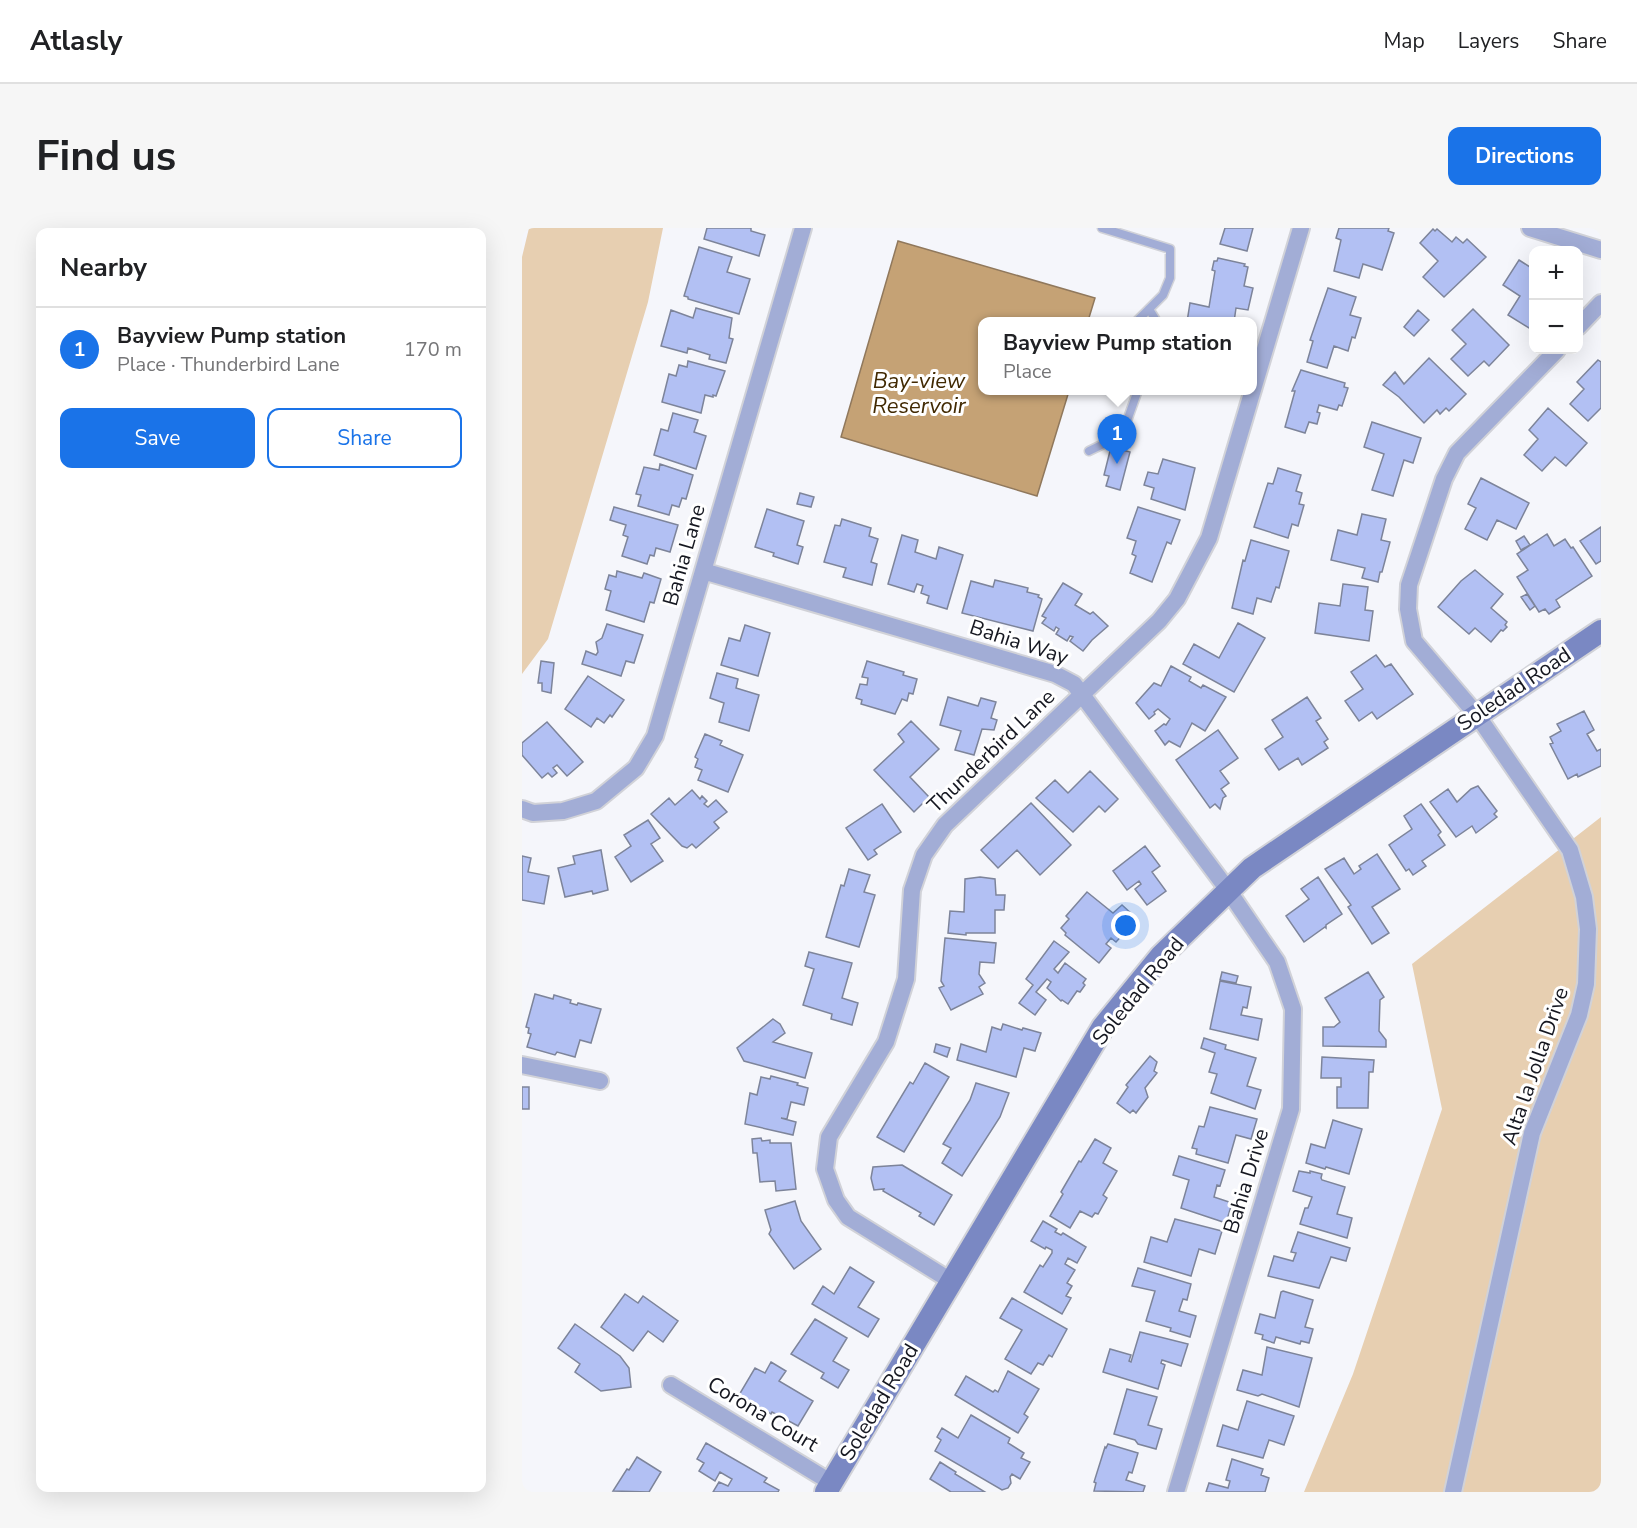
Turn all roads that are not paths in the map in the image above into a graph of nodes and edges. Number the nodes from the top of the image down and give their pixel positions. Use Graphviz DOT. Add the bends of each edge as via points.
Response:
graph roads {
  1 [pos="803,228"];
  2 [pos="1102,228"];
  3 [pos="1301,228"];
  4 [pos="1530,228"];
  5 [pos="1601,250"];
  6 [pos="1601,303"];
  7 [pos="1149,309"];
  8 [pos="1140,317"];
  9 [pos="1154,317"];
  10 [pos="1583,322"];
  11 [pos="1553,354"];
  12 [pos="1257,376"];
  13 [pos="1136,395"];
  14 [pos="1251,395"];
  15 [pos="1089,451"];
  16 [pos="703,571"];
  17 [pos="1601,630"];
  18 [pos="1081,695"];
  19 [pos="1477,715"];
  20 [pos="522,809"];
  21 [pos="1228,890"];
  22 [pos="522,1065"];
  23 [pos="600,1081"];
  24 [pos="951,1281"];
  25 [pos="671,1385"];
  26 [pos="829,1487"];
  27 [pos="1176,1492"];
  28 [pos="1453,1492"];
  1 -- 16 [label="street, Bahia Lane"];
  2 -- 7 [label="lane" via="1170,249 1170,278 1163,295"];
  3 -- 12 [label="street, Thunderbird Lane"];
  4 -- 5 [label="street"];
  6 -- 10 [label="street"];
  7 -- 8 [label="lane"];
  7 -- 9 [label="lane"];
  11 -- 19 [label="street, Alta la Jolla Drive" via="1457,453 1444,479 1409,585 1408,609 1414,641"];
  13 -- 15 [label="lane" via="1122,435"];
  14 -- 18 [label="street, Thunderbird Lane" via="1209,538 1177,599"];
  16 -- 18 [label="street, Bahia Way" via="1055,674 1074,684"];
  16 -- 20 [label="street, Bahia Lane" via="655,736 636,768 596,801 563,811 533,813"];
  17 -- 19 [label="street, Soledad Road"];
  18 -- 21 [label="street, Bahia Way"];
  18 -- 24 [label="street, Thunderbird Lane" via="945,825 924,855 912,890 906,979 886,1042 829,1137 825,1169 836,1200 848,1217"];
  19 -- 21 [label="street, Soledad Road" via="1252,868"];
  19 -- 28 [label="street, Alta la Jolla Drive" via="1570,850 1587,918 1586,984 1579,1015 1532,1133"];
  21 -- 24 [label="street, Soledad Road" via="1161,956 1103,1027"];
  21 -- 27 [label="street, Bahia Drive" via="1277,962 1293,1009 1292,1109"];
  22 -- 23 [label="street"];
  24 -- 26 [label="street, Soledad Road"];
  25 -- 26 [label="street, Corona Court"];
}
